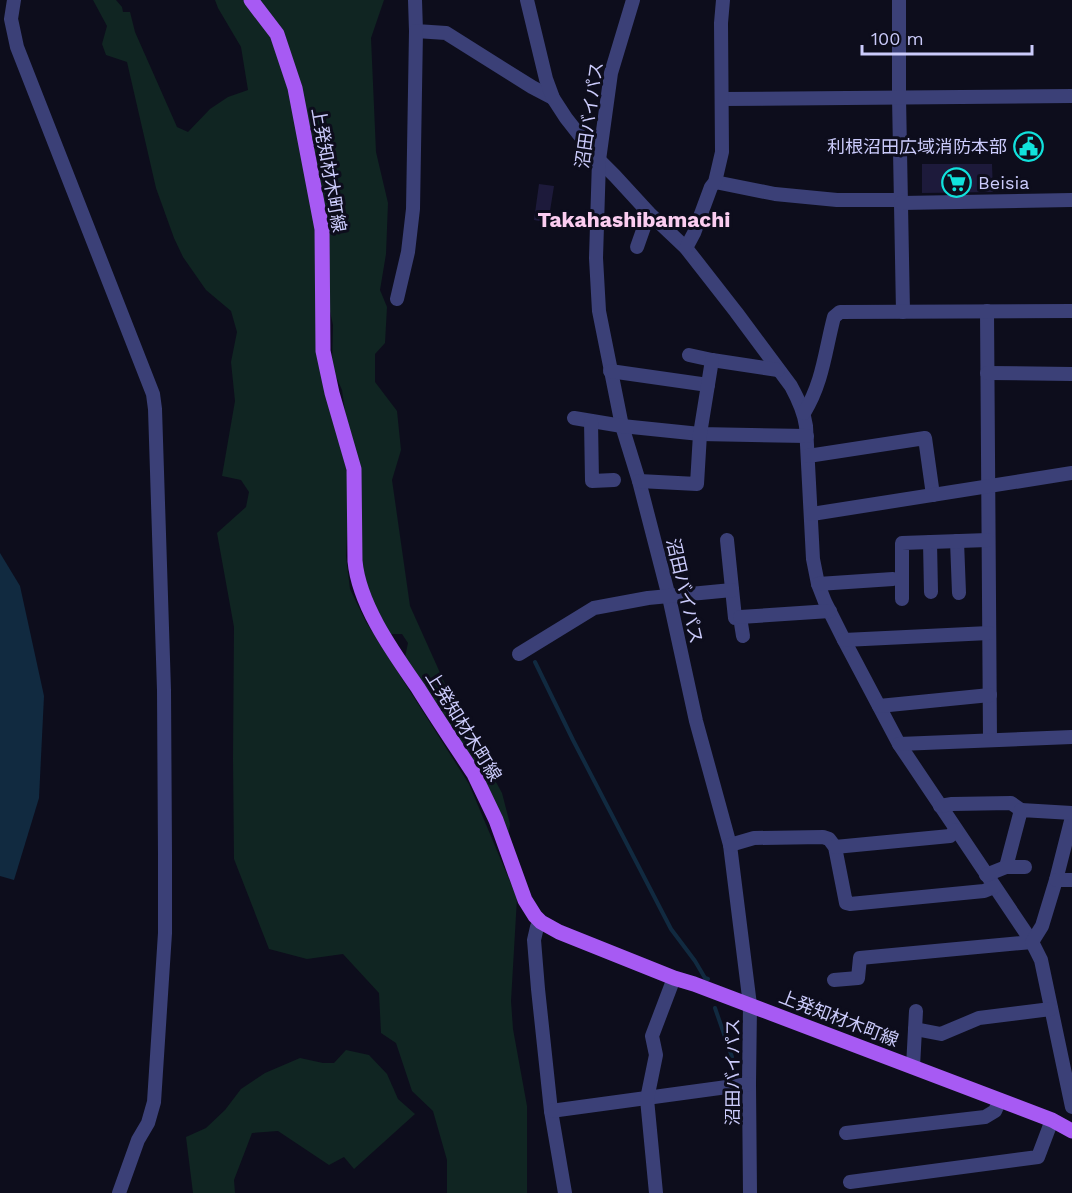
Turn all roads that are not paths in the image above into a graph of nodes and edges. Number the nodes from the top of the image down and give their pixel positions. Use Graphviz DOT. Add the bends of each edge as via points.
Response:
graph roads {
  1 [pos="14,0"];
  2 [pos="251,0"];
  3 [pos="415,0"];
  4 [pos="527,0"];
  5 [pos="633,0"];
  6 [pos="723,0"];
  7 [pos="899,0"];
  8 [pos="416,31"];
  9 [pos="1072,96"];
  10 [pos="899,97"];
  11 [pos="552,98"];
  12 [pos="722,99"];
  13 [pos="599,160"];
  14 [pos="715,182"];
  15 [pos="1072,200"];
  16 [pos="901,202"];
  17 [pos="649,213"];
  18 [pos="637,247"];
  19 [pos="686,248"];
  20 [pos="397,299"];
  21 [pos="987,311"];
  22 [pos="1072,311"];
  23 [pos="903,312"];
  24 [pos="689,355"];
  25 [pos="712,360"];
  26 [pos="778,370"];
  27 [pos="610,371"];
  28 [pos="987,373"];
  29 [pos="1072,374"];
  30 [pos="708,385"];
  31 [pos="804,413"];
  32 [pos="574,418"];
  33 [pos="591,421"];
  34 [pos="622,426"];
  35 [pos="700,434"];
  36 [pos="807,436"];
  37 [pos="808,456"];
  38 [pos="1072,473"];
  39 [pos="614,480"];
  40 [pos="639,481"];
  41 [pos="988,486"];
  42 [pos="933,495"];
  43 [pos="812,514"];
  44 [pos="727,540"];
  45 [pos="988,540"];
  46 [pos="957,541"];
  47 [pos="930,542"];
  48 [pos="893,579"];
  49 [pos="818,584"];
  50 [pos="732,590"];
  51 [pos="931,592"];
  52 [pos="959,593"];
  53 [pos="669,597"];
  54 [pos="902,598"];
  55 [pos="830,611"];
  56 [pos="740,617"];
  57 [pos="989,633"];
  58 [pos="743,636"];
  59 [pos="844,640"];
  60 [pos="519,654"];
  61 [pos="990,695"];
  62 [pos="879,706"];
  63 [pos="1072,737"];
  64 [pos="990,740"];
  65 [pos="899,744"];
  66 [pos="940,806"];
  67 [pos="1021,810"];
  68 [pos="1072,815"];
  69 [pos="956,830"];
  70 [pos="730,845"];
  71 [pos="835,847"];
  72 [pos="1006,867"];
  73 [pos="1024,867"];
  74 [pos="1056,880"];
  75 [pos="1072,880"];
  76 [pos="990,881"];
  77 [pos="542,922"];
  78 [pos="1032,942"];
  79 [pos="674,978"];
  80 [pos="834,980"];
  81 [pos="750,1005"];
  82 [pos="1051,1009"];
  83 [pos="916,1011"];
  84 [pos="915,1029"];
  85 [pos="913,1067"];
  86 [pos="749,1084"];
  87 [pos="647,1099"];
  88 [pos="1000,1101"];
  89 [pos="1072,1107"];
  90 [pos="551,1111"];
  91 [pos="1052,1120"];
  92 [pos="1072,1131"];
  93 [pos="846,1133"];
  94 [pos="850,1182"];
  95 [pos="119,1193"];
  96 [pos="565,1193"];
  97 [pos="656,1193"];
  98 [pos="750,1193"];
  1 -- 95 [label="street" via="11,19 16,47 149,383 156,410 164,690 165,933 154,1101"];
  2 -- 77 [label="main road, 上発知材木町線" via="277,34 295,88 322,229 323,351 354,469 355,561 364,601 474,774 496,820 525,900"];
  3 -- 8 [label="street"];
  4 -- 11 [label="street"];
  5 -- 13 [label="street, 沼田バイパス" via="611,73"];
  6 -- 12 [label="street"];
  7 -- 10 [label="street"];
  8 -- 11 [label="street" via="446,33"];
  8 -- 20 [label="street" via="413,209"];
  9 -- 10 [label="street"];
  10 -- 12 [label="street"];
  10 -- 16 [label="street"];
  11 -- 13 [label="street"];
  12 -- 14 [label="street" via="722,152"];
  13 -- 17 [label="street"];
  13 -- 27 [label="street, 沼田バイパス" via="596,258 599,311"];
  14 -- 16 [label="street" via="775,194"];
  14 -- 19 [label="street"];
  15 -- 16 [label="street"];
  16 -- 23 [label="street"];
  17 -- 18 [label="street"];
  17 -- 19 [label="street"];
  19 -- 26 [label="street"];
  21 -- 22 [label="street"];
  21 -- 23 [label="street"];
  21 -- 28 [label="street"];
  23 -- 31 [label="street" via="840,312 834,317 824,366"];
  24 -- 25 [label="street"];
  25 -- 26 [label="street"];
  25 -- 30 [label="street"];
  26 -- 31 [label="street"];
  27 -- 30 [label="street"];
  27 -- 34 [label="street, 沼田バイパス"];
  28 -- 29 [label="street"];
  28 -- 41 [label="street"];
  30 -- 35 [label="street"];
  31 -- 36 [label="street"];
  32 -- 33 [label="street"];
  33 -- 34 [label="street"];
  33 -- 39 [label="street" via="592,481"];
  34 -- 35 [label="street"];
  34 -- 40 [label="street, 沼田バイパス"];
  35 -- 36 [label="street"];
  35 -- 40 [label="street" via="697,484"];
  36 -- 37 [label="street"];
  37 -- 42 [label="street" via="925,438"];
  37 -- 43 [label="street"];
  38 -- 41 [label="street"];
  40 -- 53 [label="street, 沼田バイパス"];
  41 -- 42 [label="street"];
  41 -- 45 [label="street"];
  42 -- 43 [label="street"];
  43 -- 49 [label="street"];
  44 -- 50 [label="street"];
  45 -- 46 [label="street"];
  45 -- 57 [label="street"];
  46 -- 47 [label="street"];
  46 -- 52 [label="street"];
  47 -- 51 [label="street"];
  47 -- 54 [label="street" via="902,543"];
  48 -- 49 [label="street"];
  49 -- 55 [label="street"];
  50 -- 53 [label="street"];
  50 -- 56 [label="street" via="735,618"];
  53 -- 60 [label="street" via="594,608"];
  53 -- 70 [label="street, 沼田バイパス" via="696,721"];
  55 -- 56 [label="street"];
  55 -- 59 [label="street"];
  56 -- 58 [label="street"];
  57 -- 59 [label="street"];
  57 -- 61 [label="street"];
  59 -- 62 [label="street"];
  61 -- 62 [label="street"];
  61 -- 64 [label="street"];
  62 -- 65 [label="street"];
  63 -- 64 [label="street"];
  64 -- 65 [label="street"];
  65 -- 66 [label="street"];
  66 -- 67 [label="street" via="1011,803"];
  66 -- 69 [label="street"];
  67 -- 68 [label="street"];
  67 -- 72 [label="street"];
  68 -- 74 [label="street"];
  69 -- 71 [label="street" via="950,836"];
  69 -- 76 [label="street"];
  70 -- 71 [label="street" via="754,838 823,837 829,838"];
  70 -- 81 [label="street, 沼田バイパス"];
  71 -- 76 [label="street" via="848,904 984,891"];
  72 -- 73 [label="street"];
  72 -- 76 [label="street"];
  74 -- 75 [label="street"];
  74 -- 78 [label="street" via="1042,926"];
  76 -- 78 [label="street"];
  77 -- 79 [label="main road, 上発知材木町線"];
  77 -- 90 [label="street" via="534,939"];
  78 -- 80 [label="street" via="860,958 858,978"];
  78 -- 82 [label="street" via="1041,960"];
  79 -- 81 [label="main road, 上発知材木町線"];
  79 -- 87 [label="street" via="652,1036 656,1054"];
  81 -- 85 [label="main road, 上発知材木町線"];
  81 -- 86 [label="street, 沼田バイパス"];
  82 -- 84 [label="street" via="979,1018 941,1034"];
  82 -- 89 [label="street"];
  83 -- 84 [label="street"];
  84 -- 85 [label="street"];
  85 -- 88 [label="main road, 上発知材木町線"];
  86 -- 87 [label="street"];
  86 -- 98 [label="street, 沼田バイパス"];
  87 -- 90 [label="street"];
  87 -- 97 [label="street"];
  88 -- 91 [label="main road, 上発知材木町線"];
  88 -- 93 [label="street" via="995,1111 985,1117"];
  90 -- 96 [label="street"];
  91 -- 92 [label="main road, 上発知材木町線"];
  91 -- 94 [label="street" via="1038,1157"];
}
